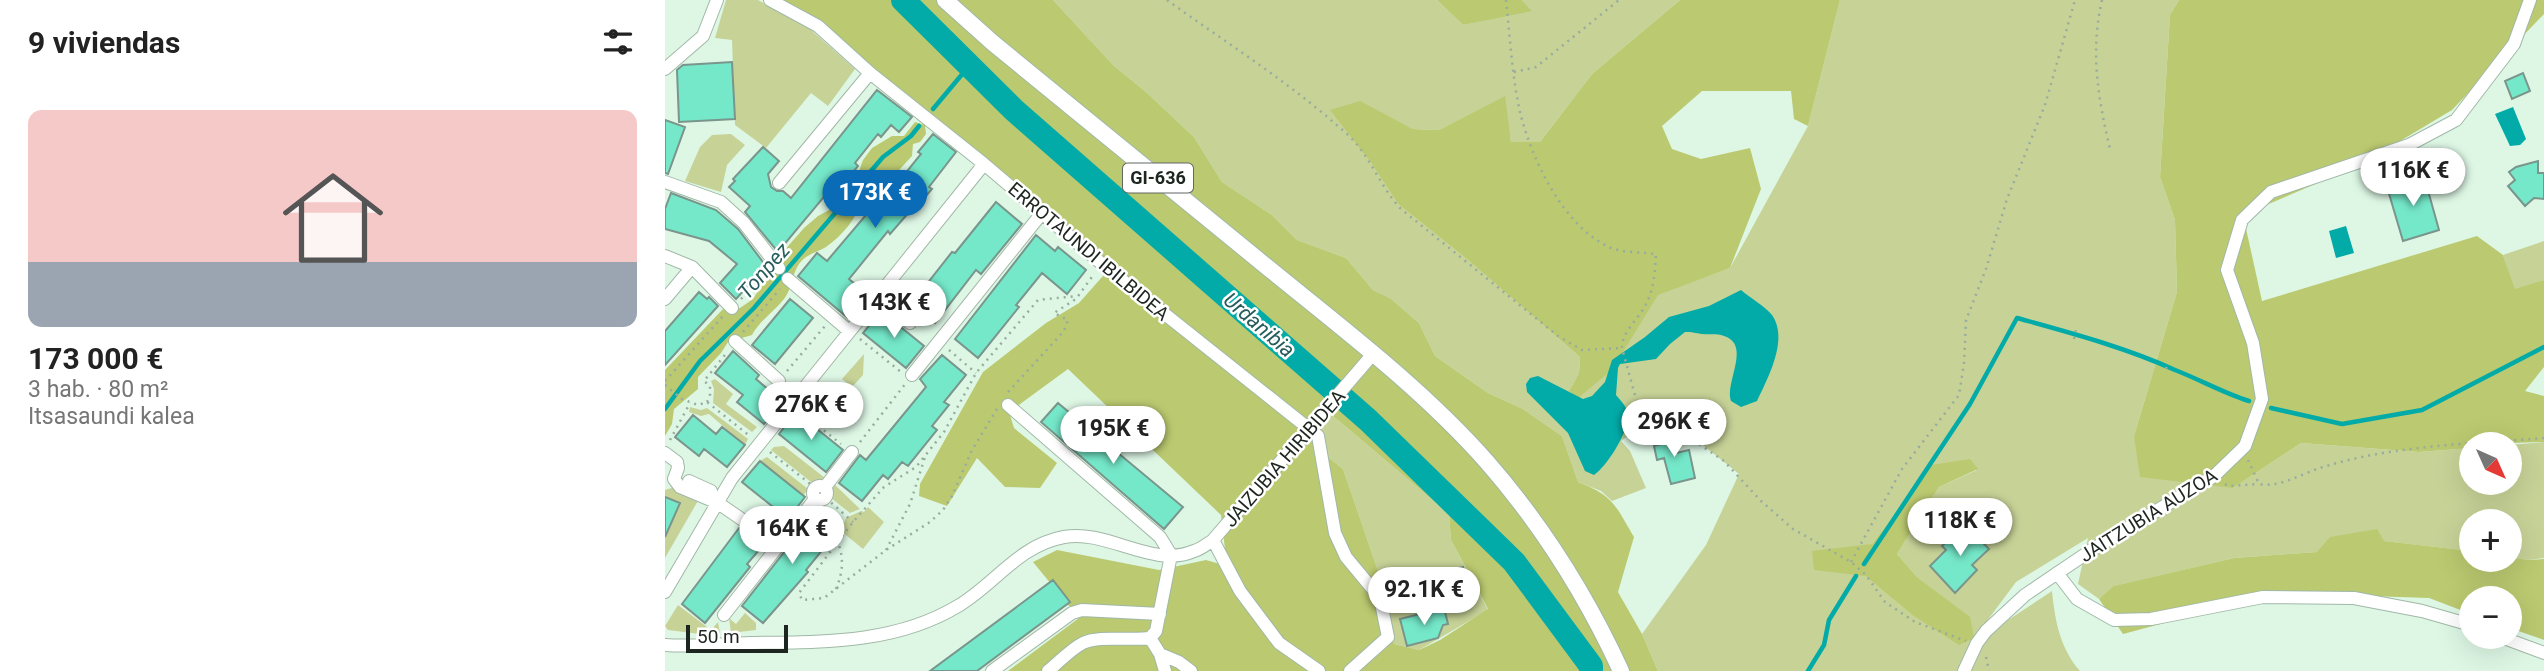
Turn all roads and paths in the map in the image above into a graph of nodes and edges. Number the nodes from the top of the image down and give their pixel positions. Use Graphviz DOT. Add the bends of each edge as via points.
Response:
graph roads {
  1 [pos="717,0"];
  2 [pos="770,0"];
  3 [pos="945,0"];
  4 [pos="1167,0"];
  5 [pos="1506,0"];
  6 [pos="1619,0"];
  7 [pos="2075,0"];
  8 [pos="2102,0"];
  9 [pos="2530,0"];
  10 [pos="665,69"];
  11 [pos="1514,72"];
  12 [pos="870,73"];
  13 [pos="2111,149"];
  14 [pos="984,164"];
  15 [pos="665,182"];
  16 [pos="779,183"];
  17 [pos="1042,213"];
  18 [pos="665,256"];
  19 [pos="776,264"];
  20 [pos="1102,264"];
  21 [pos="692,267"];
  22 [pos="788,279"];
  23 [pos="877,296"];
  24 [pos="1077,296"];
  25 [pos="665,299"];
  26 [pos="731,308"];
  27 [pos="832,318"];
  28 [pos="910,323"];
  29 [pos="2076,329"];
  30 [pos="849,331"];
  31 [pos="2074,339"];
  32 [pos="735,341"];
  33 [pos="1622,348"];
  34 [pos="1373,354"];
  35 [pos="2167,363"];
  36 [pos="2166,369"];
  37 [pos="912,375"];
  38 [pos="779,381"];
  39 [pos="665,383"];
  40 [pos="682,399"];
  41 [pos="707,401"];
  42 [pos="691,402"];
  43 [pos="790,403"];
  44 [pos="1003,403"];
  45 [pos="1309,429"];
  46 [pos="2544,438"];
  47 [pos="2245,446"];
  48 [pos="665,451"];
  49 [pos="852,452"];
  50 [pos="926,453"];
  51 [pos="2214,476"];
  52 [pos="670,481"];
  53 [pos="689,481"];
  54 [pos="2259,484"];
  55 [pos="822,494"];
  56 [pos="720,499"];
  57 [pos="751,517"];
  58 [pos="853,522"];
  59 [pos="781,540"];
  60 [pos="1213,540"];
  61 [pos="838,542"];
  62 [pos="886,551"];
  63 [pos="1171,555"];
  64 [pos="1851,562"];
  65 [pos="2057,573"];
  66 [pos="835,590"];
  67 [pos="665,592"];
  68 [pos="1160,614"];
  69 [pos="724,615"];
  70 [pos="2459,622"];
  71 [pos="1150,638"];
  72 [pos="1977,643"];
  73 [pos="665,645"];
  74 [pos="2522,645"];
  75 [pos="2544,653"];
  76 [pos="1160,654"];
  77 [pos="992,671"];
  78 [pos="1048,671"];
  79 [pos="1165,671"];
  80 [pos="1191,671"];
  81 [pos="1319,671"];
  82 [pos="1350,671"];
  83 [pos="1622,671"];
  84 [pos="1964,671"];
  85 [pos="1989,671"];
  1 -- 10 [label="street" via="703,36"];
  2 -- 12 [label="street, ERROTAUNDI IBILBIDEA" via="818,26"];
  3 -- 34 [label="main road, GI-636"];
  4 -- 33 [label="path" via="1261,65 1350,137 1401,209 1558,336 1583,350"];
  5 -- 11 [label="path"];
  6 -- 11 [label="path" via="1536,67"];
  7 -- 64 [label="path" via="2045,105 1966,320 1959,396 1902,469"];
  8 -- 13 [label="path" via="2096,73"];
  9 -- 47 [label="street, JAITZUBIA AUZOA" via="2514,44 2456,120 2409,145 2271,192 2242,220 2227,270 2253,343 2262,399"];
  11 -- 33 [label="path" via="1520,112 1537,162 1566,212 1610,247 1656,254 1647,303 1622,339"];
  12 -- 14 [label="street, ERROTAUNDI IBILBIDEA"];
  12 -- 16 [label="street"];
  14 -- 17 [label="street, ERROTAUNDI IBILBIDEA"];
  14 -- 23 [label="street"];
  15 -- 19 [label="street" via="721,202"];
  17 -- 20 [label="street, ERROTAUNDI IBILBIDEA"];
  17 -- 37 [label="street"];
  18 -- 21 [label="street"];
  19 -- 26 [label="path"];
  20 -- 24 [label="path"];
  20 -- 45 [label="street, ERROTAUNDI IBILBIDEA"];
  21 -- 25 [label="street"];
  21 -- 26 [label="street"];
  22 -- 27 [label="street"];
  22 -- 32 [label="path"];
  23 -- 28 [label="street"];
  23 -- 30 [label="street"];
  24 -- 44 [label="path" via="1054,313 1068,320 1064,331"];
  24 -- 50 [label="path" via="1038,300 976,373 944,432"];
  26 -- 39 [label="path"];
  27 -- 30 [label="street"];
  27 -- 38 [label="path"];
  29 -- 31 [label="path"];
  30 -- 43 [label="street"];
  30 -- 49 [label="path" via="909,379"];
  32 -- 38 [label="street"];
  32 -- 41 [label="path" via="704,381 710,386"];
  33 -- 64 [label="path" via="1639,410 1649,425 1677,429 1724,461 1761,502 1793,528"];
  34 -- 45 [label="street, JAIZUBIA HIRIBIDEA"];
  34 -- 83 [label="main road, GI-636" via="1456,429 1514,495 1566,568"];
  35 -- 36 [label="path"];
  38 -- 43 [label="street" via="778,387"];
  39 -- 40 [label="path"];
  42 -- 48 [label="path"];
  43 -- 49 [label="path"];
  43 -- 56 [label="street"];
  44 -- 62 [label="path" via="972,450 943,510"];
  44 -- 63 [label="street" via="1160,537"];
  45 -- 60 [label="street, JAIZUBIA HIRIBIDEA"];
  45 -- 82 [label="street" via="1318,436 1335,533 1346,557 1380,597 1388,637"];
  46 -- 54 [label="path" via="2378,452 2269,486"];
  47 -- 51 [label="street, JAITZUBIA AUZOA"];
  47 -- 54 [label="path"];
  48 -- 52 [label="street" via="677,462"];
  49 -- 55 [label="street"];
  50 -- 58 [label="path" via="916,467 884,487"];
  50 -- 62 [label="path" via="910,504"];
  51 -- 54 [label="path" via="2228,486"];
  51 -- 65 [label="street, JAITZUBIA AUZOA"];
  52 -- 56 [label="street"];
  53 -- 56 [label="street"];
  55 -- 58 [label="path"];
  55 -- 59 [label="street"];
  56 -- 57 [label="street"];
  56 -- 59 [label="street" via="753,527 758,522"];
  56 -- 67 [label="street"];
  58 -- 61 [label="path"];
  59 -- 69 [label="street"];
  60 -- 63 [label="street, JAIZUBIA HIRIBIDEA" via="1193,552"];
  60 -- 81 [label="street" via="1240,591 1279,643"];
  61 -- 66 [label="path" via="842,570"];
  61 -- 66 [label="path" via="799,596 806,601 824,598"];
  62 -- 66 [label="path"];
  63 -- 68 [label="street"];
  63 -- 73 [label="street, JAIZUBIA HIRIBIDEA" via="1093,537 1066,536 1025,551 960,606 909,629 851,640"];
  64 -- 72 [label="path" via="1885,601 1915,622"];
  65 -- 70 [label="street, JAITZUBIA AUZOA" via="2077,598 2114,620 2151,619 2276,597 2354,598"];
  65 -- 72 [label="street, JAITZUBIA AUZOA" via="2025,595"];
  68 -- 71 [label="street"];
  68 -- 77 [label="street" via="1072,613"];
  71 -- 76 [label="street"];
  71 -- 78 [label="street" via="1081,643"];
  72 -- 84 [label="street, JAITZUBIA AUZOA"];
  72 -- 85 [label="path"];
  74 -- 75 [label="street"];
  76 -- 79 [label="street"];
  76 -- 80 [label="street"];
}
